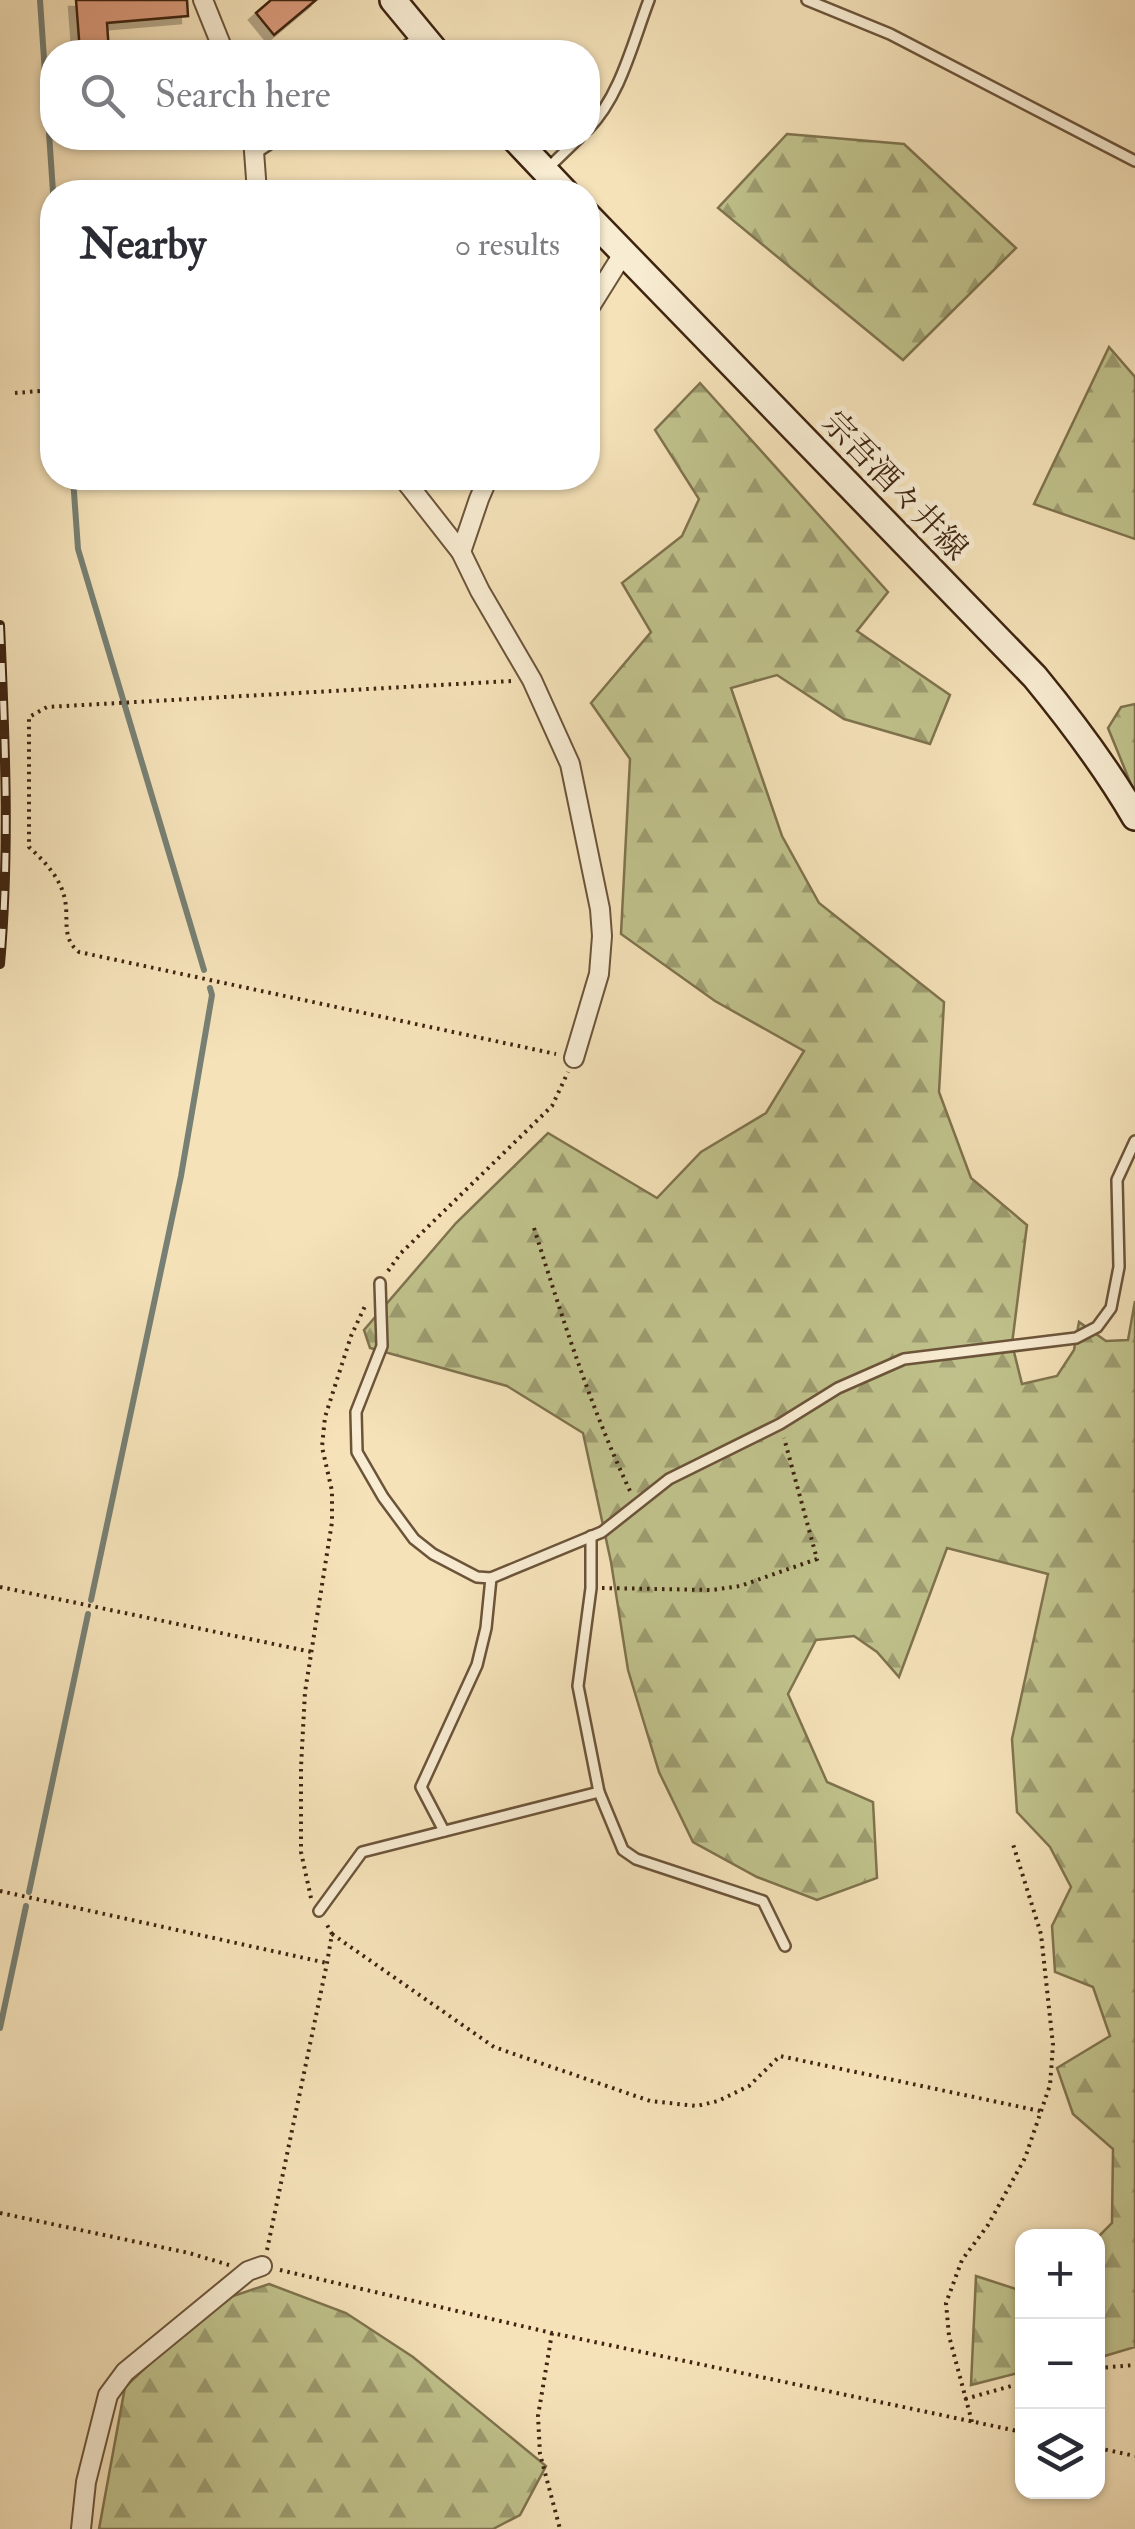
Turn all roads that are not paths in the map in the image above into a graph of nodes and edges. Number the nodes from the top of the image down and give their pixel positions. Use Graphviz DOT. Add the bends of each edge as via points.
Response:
graph roads {
  1 [pos="203,0"];
  2 [pos="393,0"];
  3 [pos="650,0"];
  4 [pos="808,0"];
  5 [pos="219,40"];
  6 [pos="425,40"];
  7 [pos="600,114"];
  8 [pos="254,150"];
  9 [pos="525,150"];
  10 [pos="567,150"];
  11 [pos="1135,161"];
  12 [pos="545,171"];
  13 [pos="256,180"];
  14 [pos="554,180"];
  15 [pos="600,229"];
  16 [pos="622,254"];
  17 [pos="600,290"];
  18 [pos="413,490"];
  19 [pos="482,490"];
  20 [pos="462,552"];
  21 [pos="1135,818"];
  22 [pos="574,1058"];
  23 [pos="1135,1142"];
  24 [pos="380,1283"];
  25 [pos="591,1536"];
  26 [pos="490,1578"];
  27 [pos="599,1792"];
  28 [pos="444,1831"];
  29 [pos="319,1911"];
  30 [pos="786,1946"];
  31 [pos="255,2268"];
  32 [pos="81,2529"];
  1 -- 5 [label="street"];
  2 -- 6 [label="main road"];
  3 -- 7 [label="lane"];
  4 -- 11 [label="lane" via="890,34"];
  8 -- 13 [label="street"];
  9 -- 12 [label="main road"];
  10 -- 12 [label="lane"];
  12 -- 14 [label="main road"];
  15 -- 16 [label="main road, 宗吾酒々井線"];
  16 -- 17 [label="street"];
  16 -- 21 [label="main road, 宗吾酒々井線" via="1034,677 1074,724"];
  18 -- 20 [label="street"];
  19 -- 20 [label="street"];
  20 -- 22 [label="street" via="570,764 602,936 600,974"];
  23 -- 25 [label="lane" via="1117,1180 1119,1268 1112,1308 1097,1327 1076,1338 904,1359 669,1480"];
  24 -- 26 [label="lane" via="382,1346 356,1412 356,1452 414,1539 476,1578"];
  25 -- 26 [label="lane"];
  25 -- 27 [label="lane" via="578,1686"];
  26 -- 28 [label="lane" via="478,1665 421,1787"];
  27 -- 28 [label="lane"];
  27 -- 30 [label="lane" via="623,1850 763,1901"];
  28 -- 29 [label="lane" via="362,1852"];
  31 -- 32 [label="street" via="125,2372 108,2395"];
}
